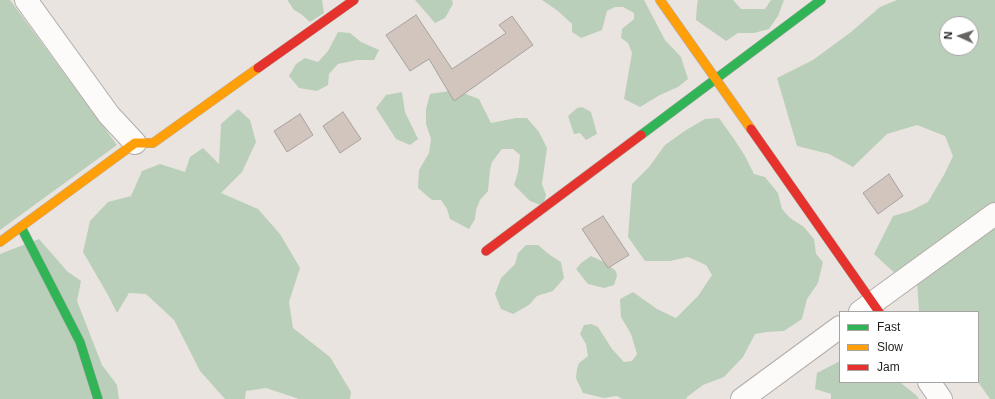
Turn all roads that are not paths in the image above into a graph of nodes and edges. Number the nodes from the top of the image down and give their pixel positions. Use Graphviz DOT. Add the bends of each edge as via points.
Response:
graph roads {
  1 [pos="26,0"];
  2 [pos="354,0"];
  3 [pos="660,0"];
  4 [pos="821,0"];
  5 [pos="716,79"];
  6 [pos="135,143"];
  7 [pos="995,214"];
  8 [pos="21,227"];
  9 [pos="0,242"];
  10 [pos="486,251"];
  11 [pos="870,309"];
  12 [pos="839,328"];
  13 [pos="930,383"];
  14 [pos="98,399"];
  15 [pos="742,399"];
  16 [pos="941,399"];
  1 -- 6 [label="street" via="109,114"];
  2 -- 6 [label="street" via="153,142"];
  3 -- 5 [label="street"];
  4 -- 5 [label="street"];
  5 -- 10 [label="street"];
  5 -- 11 [label="street"];
  6 -- 8 [label="street"];
  7 -- 11 [label="street"];
  8 -- 9 [label="street"];
  8 -- 14 [label="street" via="80,342"];
  12 -- 15 [label="street"];
  13 -- 16 [label="street"];
}
